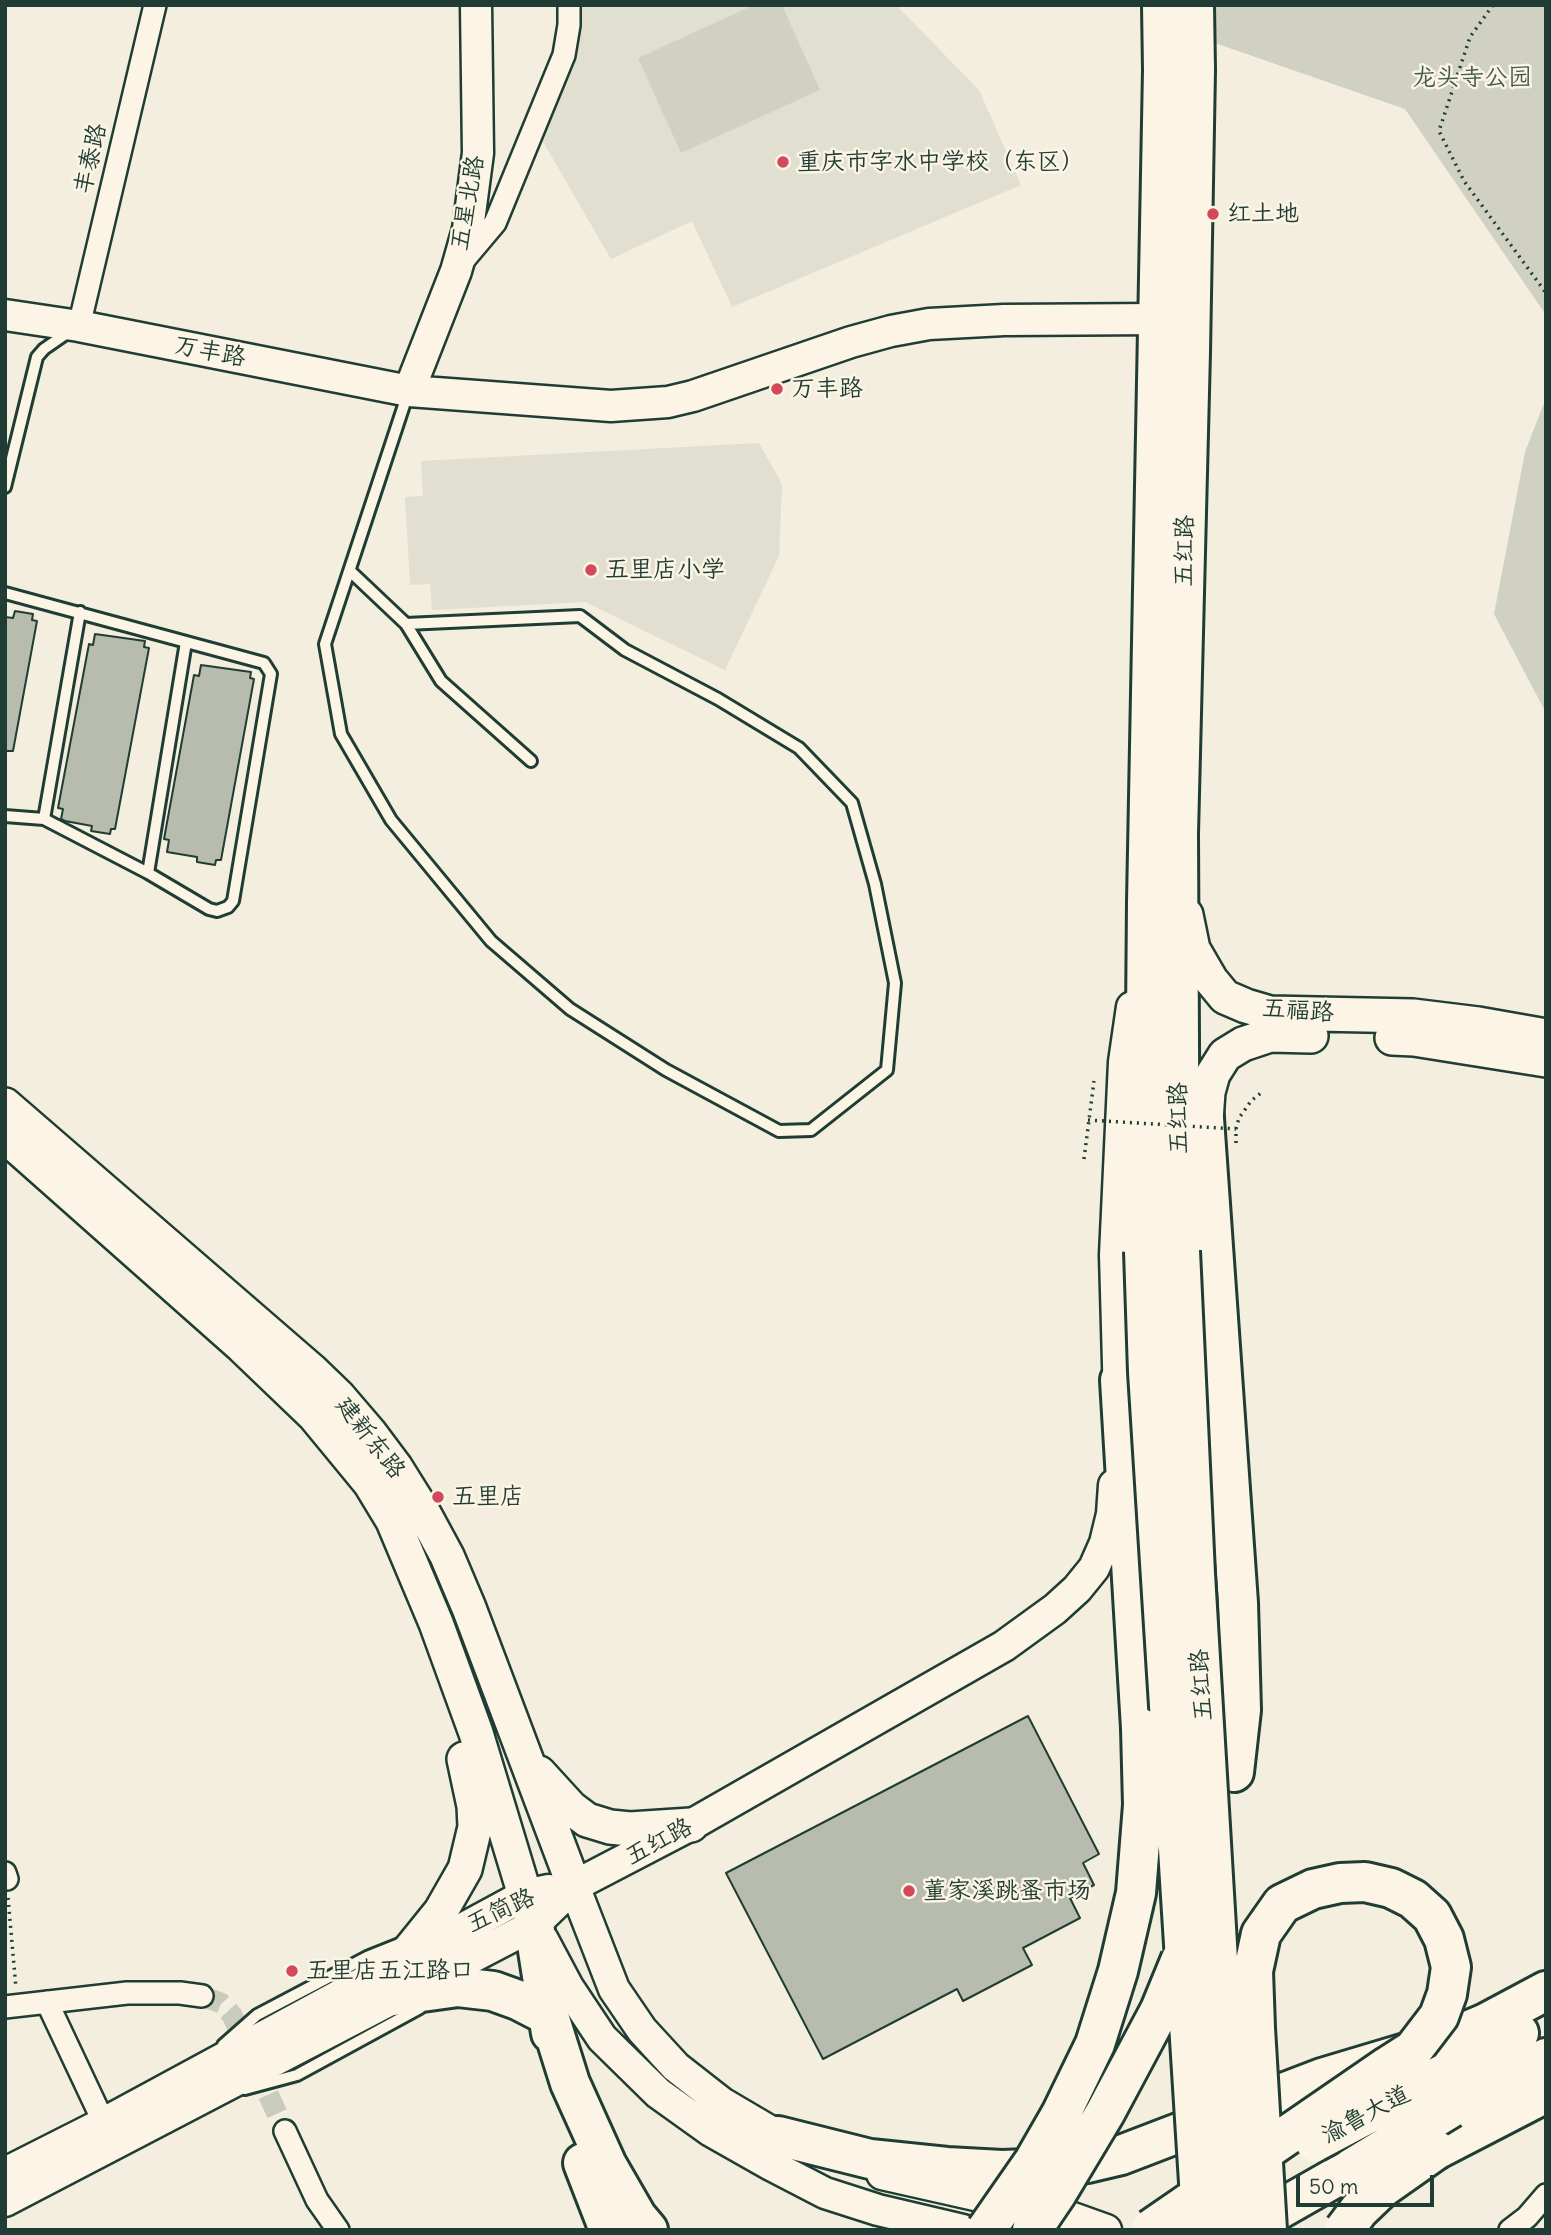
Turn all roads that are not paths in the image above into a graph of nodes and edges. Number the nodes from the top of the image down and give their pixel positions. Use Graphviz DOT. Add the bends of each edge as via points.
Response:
graph roads {
  1 [pos="155,5"];
  2 [pos="476,5"];
  3 [pos="569,5"];
  4 [pos="1162,5"];
  5 [pos="1194,5"];
  6 [pos="456,271"];
  7 [pos="5,315"];
  8 [pos="1158,319"];
  9 [pos="79,326"];
  10 [pos="409,391"];
  11 [pos="5,487"];
  12 [pos="350,571"];
  13 [pos="5,593"];
  14 [pos="80,612"];
  15 [pos="406,624"];
  16 [pos="186,642"];
  17 [pos="531,761"];
  18 [pos="5,816"];
  19 [pos="44,819"];
  20 [pos="1178,833"];
  21 [pos="148,873"];
  22 [pos="1147,902"];
  23 [pos="1193,949"];
  24 [pos="1546,1036"];
  25 [pos="1546,1060"];
  26 [pos="5,1105"];
  27 [pos="1226,1135"];
  28 [pos="5,1136"];
  29 [pos="1162,1251"];
  30 [pos="1120,1380"];
  31 [pos="436,1623"];
  32 [pos="475,1733"];
  33 [pos="526,1760"];
  34 [pos="691,1825"];
  35 [pos="574,1886"];
  36 [pos="530,1910"];
  37 [pos="420,1936"];
  38 [pos="471,1977"];
  39 [pos="396,1980"];
  40 [pos="1546,1992"];
  41 [pos="202,1996"];
  42 [pos="47,2002"];
  43 [pos="11,2006"];
  44 [pos="548,2016"];
  45 [pos="1546,2019"];
  46 [pos="1546,2058"];
  47 [pos="1546,2077"];
  48 [pos="1492,2087"];
  49 [pos="1447,2091"];
  50 [pos="658,2093"];
  51 [pos="1546,2093"];
  52 [pos="183,2094"];
  53 [pos="104,2123"];
  54 [pos="285,2131"];
  55 [pos="778,2136"];
  56 [pos="1352,2168"];
  57 [pos="5,2173"];
  58 [pos="1546,2195"];
  59 [pos="5,2201"];
  60 [pos="983,2214"];
  61 [pos="1151,2229"];
  62 [pos="338,2230"];
  63 [pos="609,2230"];
  64 [pos="648,2230"];
  65 [pos="963,2230"];
  66 [pos="1032,2230"];
  67 [pos="1046,2230"];
  68 [pos="1106,2230"];
  69 [pos="1202,2230"];
  70 [pos="1234,2230"];
  71 [pos="1243,2230"];
  72 [pos="1265,2230"];
  73 [pos="1344,2230"];
  74 [pos="1510,2230"];
  1 -- 9 [label="street, 丰泰路"];
  2 -- 6 [label="main road, 五星北路" via="478,153 468,229"];
  3 -- 6 [label="street" via="564,55 495,223"];
  4 -- 8 [label="highway, 五红路"];
  5 -- 20 [label="highway, 五红路"];
  6 -- 10 [label="main road, 五星北路"];
  7 -- 9 [label="main road, 万丰路"];
  8 -- 10 [label="main road, 万丰路" via="929,324 851,342 693,396 642,405"];
  8 -- 22 [label="highway, 五红路"];
  9 -- 10 [label="main road, 万丰路"];
  9 -- 11 [label="lane" via="37,357"];
  10 -- 12 [label="lane"];
  12 -- 15 [label="lane"];
  12 -- 15 [label="lane" via="325,643 341,734 391,820 491,941 570,1009 666,1070 779,1130 811,1130 887,1070 895,983 875,884 852,803 799,748 625,650 580,617"];
  13 -- 14 [label="lane"];
  14 -- 16 [label="lane"];
  14 -- 19 [label="lane"];
  15 -- 17 [label="lane" via="441,681"];
  16 -- 21 [label="lane"];
  16 -- 21 [label="lane" via="264,663 271,674 233,901 223,910 209,909"];
  18 -- 19 [label="lane"];
  19 -- 21 [label="lane"];
  20 -- 23 [label="main road, 五福路"];
  20 -- 29 [label="highway, 五红路"];
  22 -- 29 [label="highway, 五红路"];
  22 -- 30 [label="main road, 五红路" via="1124,1062 1115,1255"];
  23 -- 24 [label="main road, 五福路" via="1225,997 1270,1013 1413,1016"];
  23 -- 27 [label="highway"];
  25 -- 27 [label="main road, 五福路" via="1414,1039 1270,1035 1225,1055 1213,1074 1208,1092"];
  26 -- 33 [label="main road, 建新东路" via="311,1370 369,1432 396,1468 447,1556"];
  27 -- 66 [label="highway, bridge" via="1241,1710 1234,1772 1196,1922 1160,2010 1105,2113"];
  28 -- 31 [label="main road, 建新东路" via="314,1415 370,1483 393,1521"];
  29 -- 69 [label="highway, 五红路, bridge" via="1148,1372"];
  29 -- 70 [label="highway, 五红路, bridge" via="1195,1574"];
  30 -- 34 [label="main road, 五红路" via="1112,1514 1094,1568 1077,1589 1004,1646"];
  30 -- 60 [label="highway, bridge" via="1141,1728 1143,1805 1136,1893 1095,2044 1034,2161"];
  31 -- 32 [label="main road, 建新东路"];
  31 -- 37 [label="main road" via="475,1827 465,1869"];
  32 -- 33 [label="main road" via="507,1776 520,1773"];
  32 -- 36 [label="main road, 建新东路"];
  33 -- 34 [label="main road" via="587,1820 630,1829"];
  33 -- 35 [label="main road, 建新东路"];
  34 -- 35 [label="main road, 五红路"];
  35 -- 36 [label="main road, 五简路"];
  35 -- 55 [label="main road" via="614,1989 642,2030 676,2067 722,2103"];
  36 -- 37 [label="lane"];
  36 -- 38 [label="lane"];
  36 -- 39 [label="main road, 五简路"];
  36 -- 44 [label="highway"];
  36 -- 50 [label="main road" via="568,1987 602,2038"];
  37 -- 39 [label="main road"];
  37 -- 52 [label="lane" via="367,1957 257,2015"];
  38 -- 39 [label="highway"];
  38 -- 44 [label="highway"];
  38 -- 52 [label="lane" via="297,2075"];
  39 -- 52 [label="main road, 五简路"];
  40 -- 55 [label="highway" via="1439,2043 1322,2078 1121,2155 1087,2163 1054,2168 947,2167 870,2159"];
  41 -- 42 [label="street" via="127,1993"];
  42 -- 43 [label="street"];
  42 -- 53 [label="street"];
  44 -- 50 [label="main road"];
  44 -- 63 [label="highway" via="572,2134"];
  44 -- 64 [label="highway" via="570,2083 607,2165"];
  45 -- 49 [label="highway, 渝鲁大道"];
  46 -- 48 [label="highway, 渝鲁大道"];
  47 -- 48 [label="main road, 渝鲁大道"];
  48 -- 49 [label="highway, 渝鲁大道"];
  49 -- 56 [label="highway, 渝鲁大道, bridge"];
  49 -- 61 [label="highway, 渝鲁大道, bridge"];
  50 -- 65 [label="main road" via="711,2131 825,2193"];
  51 -- 73 [label="highway, bridge" via="1436,2150 1382,2188"];
  52 -- 53 [label="main road, 五简路"];
  52 -- 59 [label="main road, 五简路"];
  53 -- 57 [label="main road, 五简路"];
  54 -- 62 [label="street" via="317,2200"];
  55 -- 60 [label="main road"];
  56 -- 71 [label="highway, 渝鲁大道"];
  56 -- 72 [label="highway"];
  58 -- 74 [label="street"];
  60 -- 67 [label="main road"];
  60 -- 68 [label="main road" via="1064,2215"];
  61 -- 72 [label="highway, bridge" via="1230,2175 1253,2159 1264,2151 1321,2113 1388,2066 1413,2050 1439,2016 1451,1967 1444,1939 1432,1916 1391,1888 1365,1882 1312,1889 1282,1904 1261,1934 1253,1971 1255,2028 1261,2136 1262,2149 1263,2163 1264,2176 1266,2216"];
}
